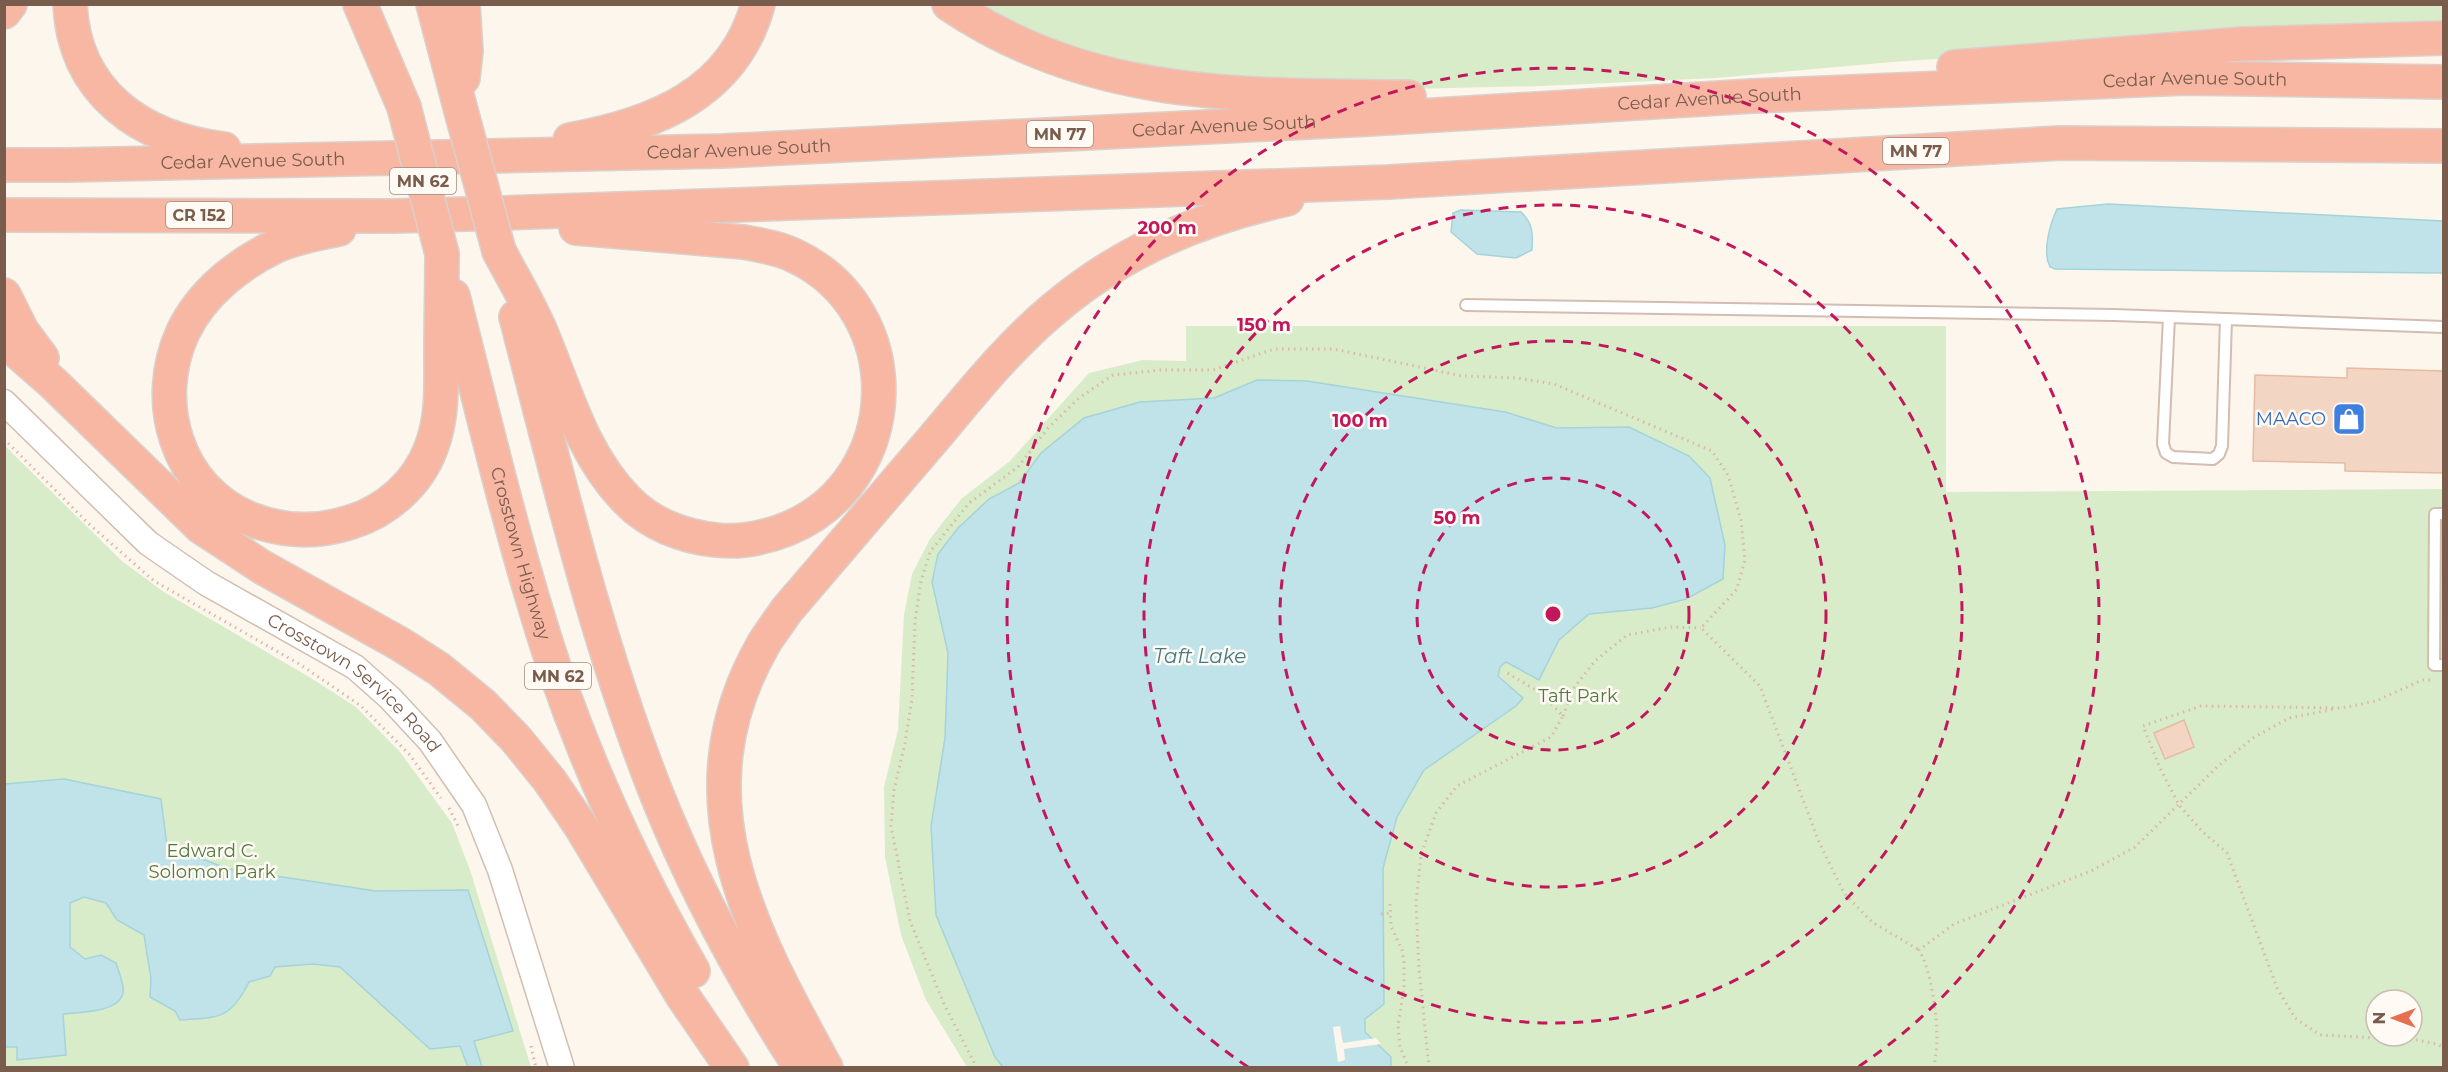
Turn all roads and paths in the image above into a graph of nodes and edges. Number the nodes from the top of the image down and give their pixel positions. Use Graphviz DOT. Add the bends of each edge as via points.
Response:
graph roads {
  1 [pos="10,4"];
  2 [pos="70,4"];
  3 [pos="360,4"];
  4 [pos="376,4"];
  5 [pos="433,4"];
  6 [pos="463,4"];
  7 [pos="758,4"];
  8 [pos="949,4"];
  9 [pos="4,12"];
  10 [pos="2444,38"];
  11 [pos="2444,82"];
  12 [pos="1753,96"];
  13 [pos="1621,104"];
  14 [pos="404,107"];
  15 [pos="460,107"];
  16 [pos="2444,146"];
  17 [pos="488,155"];
  18 [pos="312,159"];
  19 [pos="4,165"];
  20 [pos="66,165"];
  21 [pos="1389,182"];
  22 [pos="4,191"];
  23 [pos="499,213"];
  24 [pos="4,214"];
  25 [pos="393,216"];
  26 [pos="499,251"];
  27 [pos="442,254"];
  28 [pos="4,295"];
  29 [pos="1466,305"];
  30 [pos="2169,317"];
  31 [pos="2226,319"];
  32 [pos="2444,327"];
  33 [pos="4,340"];
  34 [pos="4,402"];
  35 [pos="103,434"];
  36 [pos="4,439"];
  37 [pos="2444,514"];
  38 [pos="1701,628"];
  39 [pos="2444,665"];
  40 [pos="1504,671"];
  41 [pos="2422,680"];
  42 [pos="2342,708"];
  43 [pos="1563,716"];
  44 [pos="2179,805"];
  45 [pos="460,830"];
  46 [pos="1390,904"];
  47 [pos="1390,913"];
  48 [pos="1381,914"];
  49 [pos="1919,950"];
  50 [pos="528,1036"];
  51 [pos="2444,1048"];
  52 [pos="536,1068"];
  53 [pos="562,1068"];
  54 [pos="732,1068"];
  55 [pos="753,1068"];
  56 [pos="801,1068"];
  57 [pos="826,1068"];
  58 [pos="977,1068"];
  59 [pos="1409,1068"];
  60 [pos="1429,1068"];
  61 [pos="1934,1068"];
  1 -- 9 [label="highway"];
  2 -- 18 [label="highway" via="76,43 84,63 96,84 127,116 150,129 194,144"];
  3 -- 14 [label="highway"];
  4 -- 14 [label="highway, Crosstown Highway / MN 62"];
  5 -- 15 [label="highway, MN 62"];
  6 -- 15 [label="highway" via="466,51"];
  7 -- 17 [label="highway" via="752,26 735,57 723,72 684,102 629,126"];
  8 -- 13 [label="highway" via="1001,36 1038,52 1146,84 1227,92"];
  10 -- 12 [label="highway" via="2242,44 1882,72"];
  11 -- 12 [label="highway, Cedar Avenue South / MN 77" via="2185,78"];
  12 -- 13 [label="highway, Cedar Avenue South / MN 77"];
  13 -- 17 [label="highway, Cedar Avenue South / MN 77" via="722,151"];
  14 -- 27 [label="highway, Crosstown Highway / MN 62, bridge"];
  15 -- 26 [label="highway, MN 62, bridge"];
  16 -- 21 [label="highway, MN 77" via="2060,143"];
  17 -- 18 [label="highway, Cedar Avenue South"];
  18 -- 20 [label="highway, Cedar Avenue South"];
  19 -- 20 [label="highway, Cedar Avenue South"];
  20 -- 22 [label="highway" via="19,180"];
  21 -- 23 [label="highway, MN 77"];
  21 -- 57 [label="highway" via="1280,201 1218,217 1125,259 1086,285 1019,341 786,611 764,644 734,714 726,756 727,835 743,900 761,944"];
  23 -- 25 [label="highway, CR 152"];
  23 -- 26 [label="highway" via="555,227 743,242 795,255 815,267 852,303 875,353 879,411 873,438 859,467 823,510 775,534 751,540 700,539 648,518 607,478 588,446 539,329"];
  24 -- 25 [label="highway, CR 152"];
  25 -- 27 [label="highway" via="275,246 229,276 197,309 175,354 169,405 181,453 196,478 216,499 264,525 316,530 360,519 383,508 401,493 431,450 438,426 442,392"];
  26 -- 56 [label="highway, MN 62" via="583,568 654,786 700,890 765,1012"];
  27 -- 55 [label="highway, Crosstown Highway / MN 62" via="520,556 574,721 631,857 668,927"];
  28 -- 35 [label="highway" via="30,342 66,382"];
  29 -- 30 [label="lane"];
  30 -- 31 [label="lane"];
  30 -- 31 [label="lane" via="2163,444 2166,453 2173,457 2212,459 2222,446"];
  31 -- 32 [label="lane"];
  33 -- 35 [label="highway"];
  34 -- 53 [label="street, Crosstown Service Road" via="148,543 206,583 355,667 430,741 474,805 500,870"];
  35 -- 54 [label="highway" via="208,532 262,567 400,644 439,669 491,713 550,781 580,825 682,995"];
  36 -- 45 [label="path" via="89,524 154,581 301,665 361,706 409,754 449,808"];
  37 -- 39 [label="lane" via="2435,514 2434,642 2434,665"];
  38 -- 43 [label="path" via="1671,627 1627,635 1587,671 1573,689"];
  38 -- 49 [label="path" via="1760,686 1819,842 1844,893 1872,922"];
  38 -- 58 [label="path" via="1737,589 1745,560 1741,520 1728,476 1712,451 1554,384 1462,376 1334,349 1274,349 1213,370 1113,375 1080,398 1048,428 1018,467 969,503 930,552 921,581 912,699 891,826 910,921 944,1004"];
  40 -- 43 [label="path" via="1541,693"];
  41 -- 42 [label="path" via="2376,701"];
  42 -- 44 [label="path" via="2289,718 2253,738"];
  42 -- 44 [label="path" via="2201,706 2143,726"];
  43 -- 60 [label="path" via="1551,737 1458,786 1436,813 1421,855 1416,903"];
  44 -- 49 [label="path" via="2135,847 2091,871 1954,924"];
  44 -- 51 [label="path" via="2227,853 2277,988 2295,1018 2320,1035 2419,1040"];
  46 -- 47 [label="path"];
  47 -- 48 [label="path"];
  47 -- 59 [label="path" via="1404,961 1398,1038"];
  49 -- 61 [label="path" via="1925,959 1936,1028"];
  50 -- 52 [label="path"];
}
